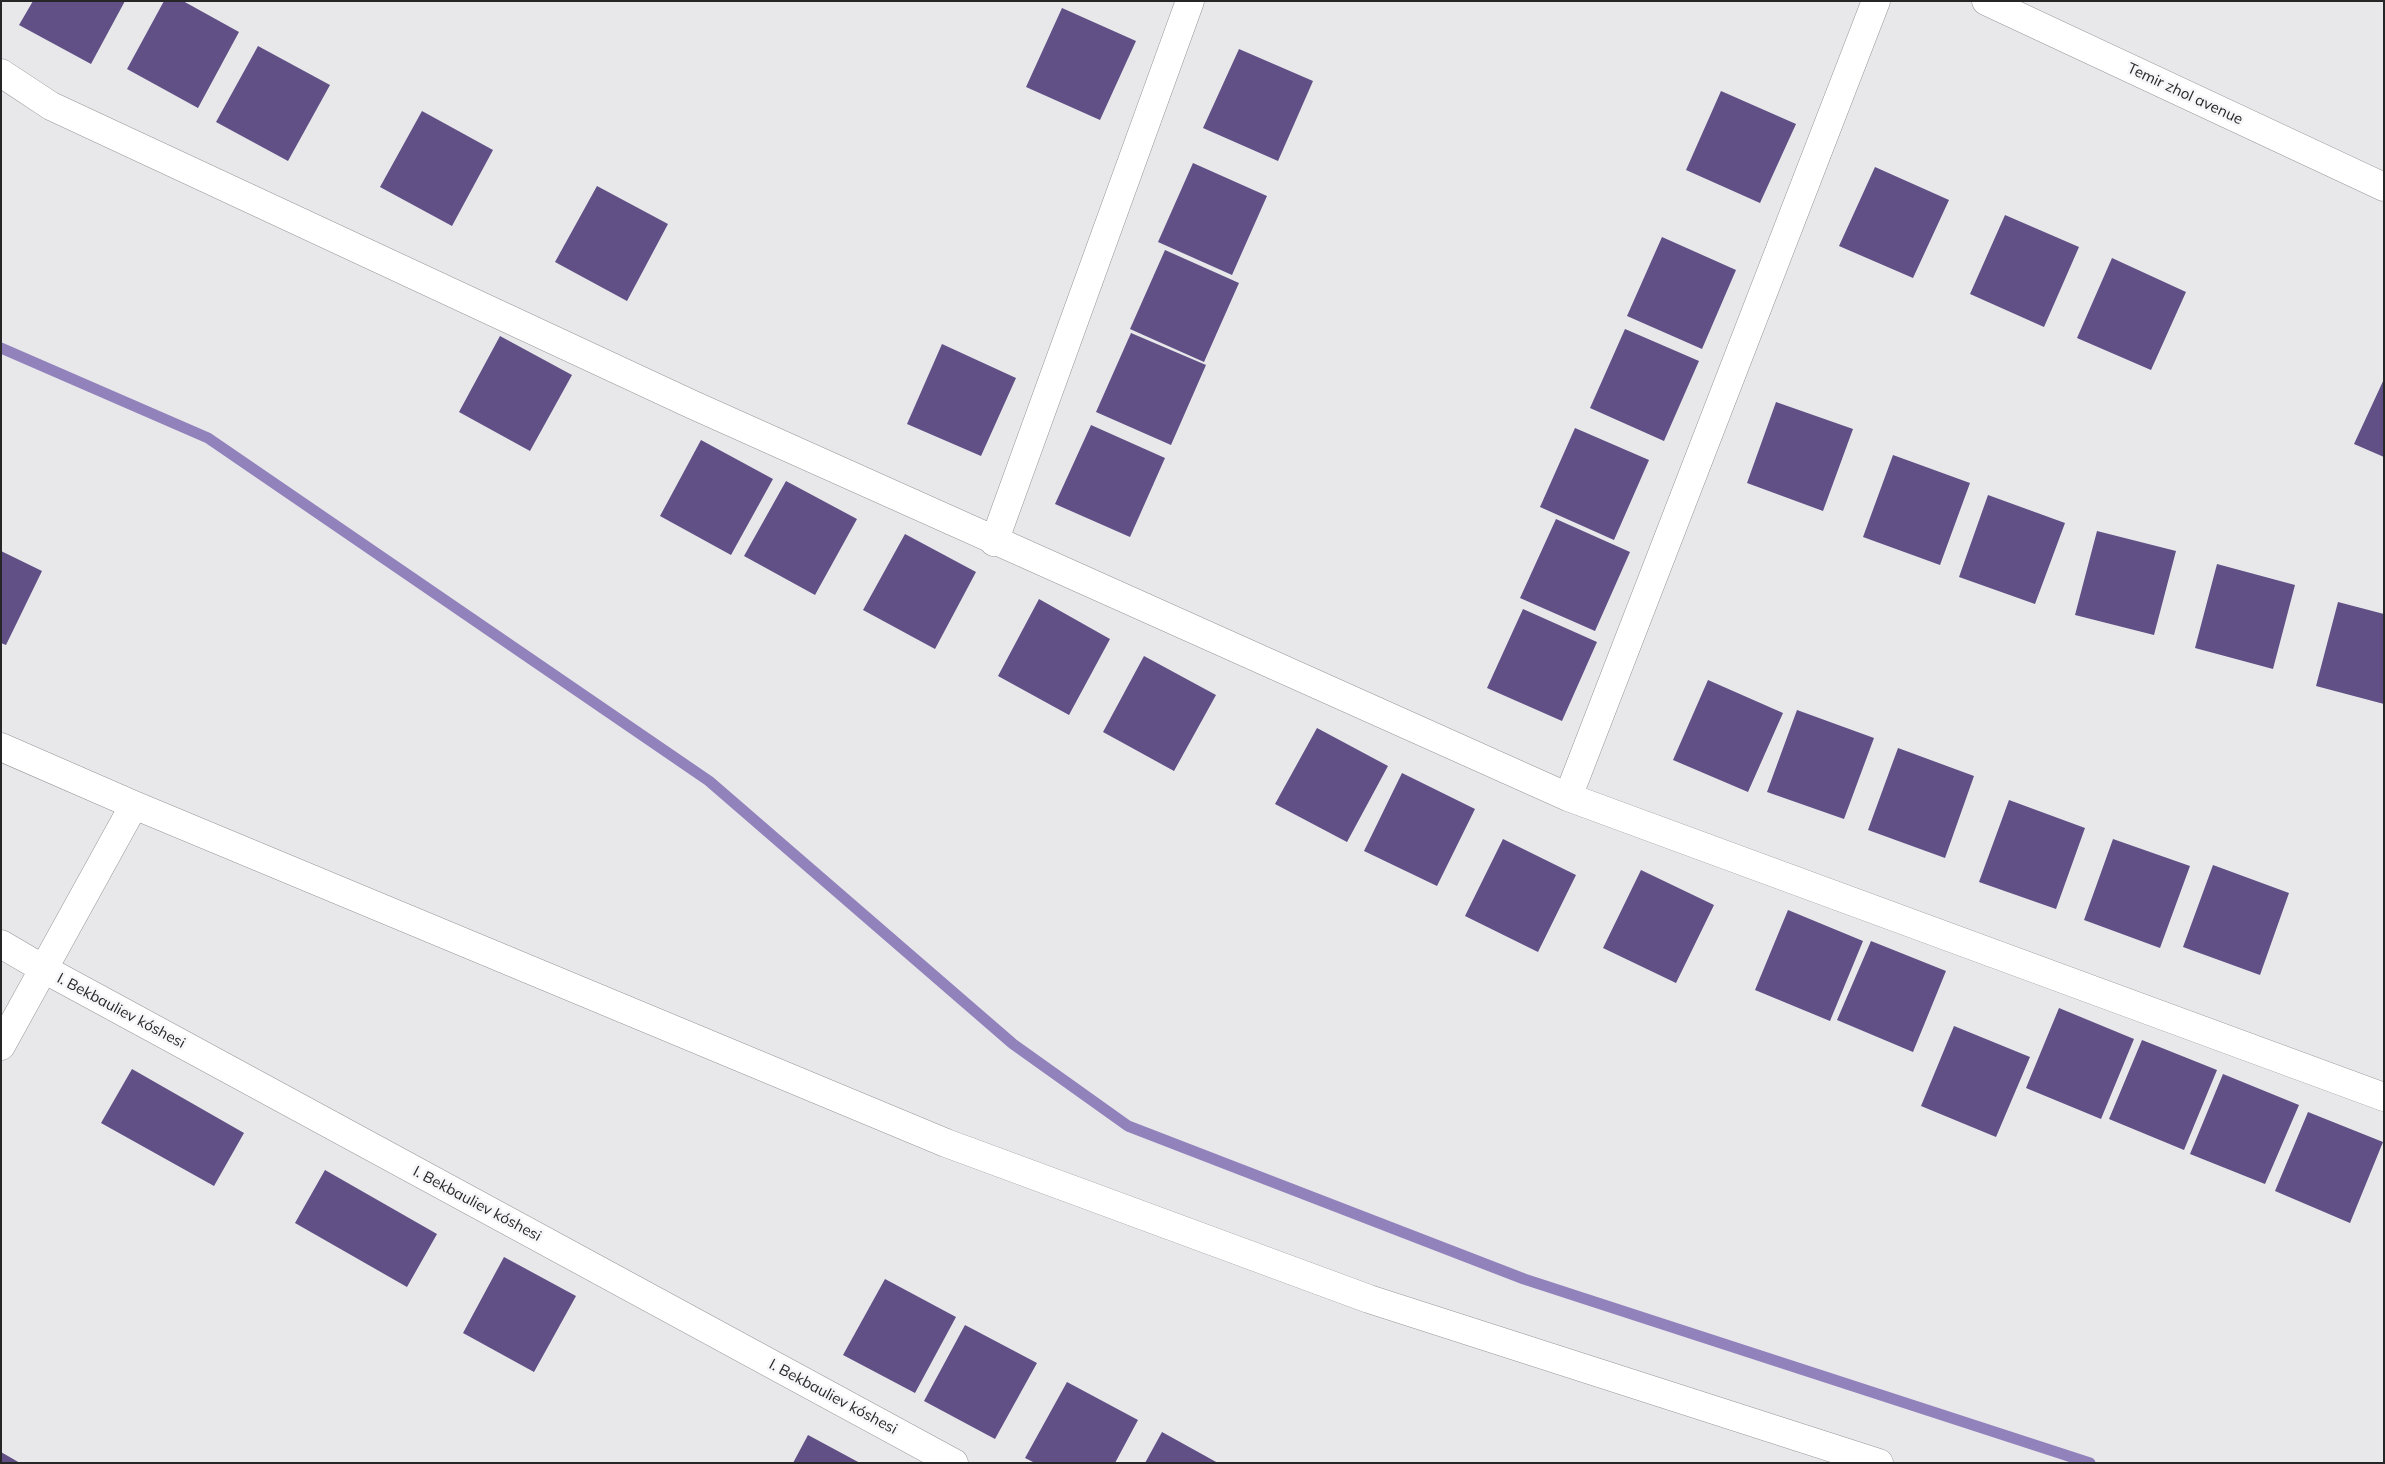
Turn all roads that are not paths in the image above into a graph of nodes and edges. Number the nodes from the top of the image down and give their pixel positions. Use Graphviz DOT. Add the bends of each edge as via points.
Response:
graph roads {
  1 [pos="1190,1"];
  2 [pos="1876,1"];
  3 [pos="1986,1"];
  4 [pos="1,73"];
  5 [pos="2384,186"];
  6 [pos="994,542"];
  7 [pos="1,747"];
  8 [pos="1568,797"];
  9 [pos="134,805"];
  10 [pos="1,944"];
  11 [pos="42,968"];
  12 [pos="1,1046"];
  13 [pos="2384,1097"];
  14 [pos="954,1463"];
  15 [pos="1879,1463"];
  1 -- 6 [label="street"];
  2 -- 8 [label="street"];
  3 -- 5 [label="street, Temir zhol avenue"];
  4 -- 6 [label="street" via="51,106"];
  6 -- 8 [label="street"];
  7 -- 9 [label="street"];
  8 -- 13 [label="street"];
  9 -- 11 [label="street"];
  9 -- 15 [label="street" via="946,1143 1369,1299"];
  10 -- 11 [label="street, I. Bekbauliev kóshesi"];
  11 -- 12 [label="street"];
  11 -- 14 [label="street, I. Bekbauliev kóshesi"];
}
